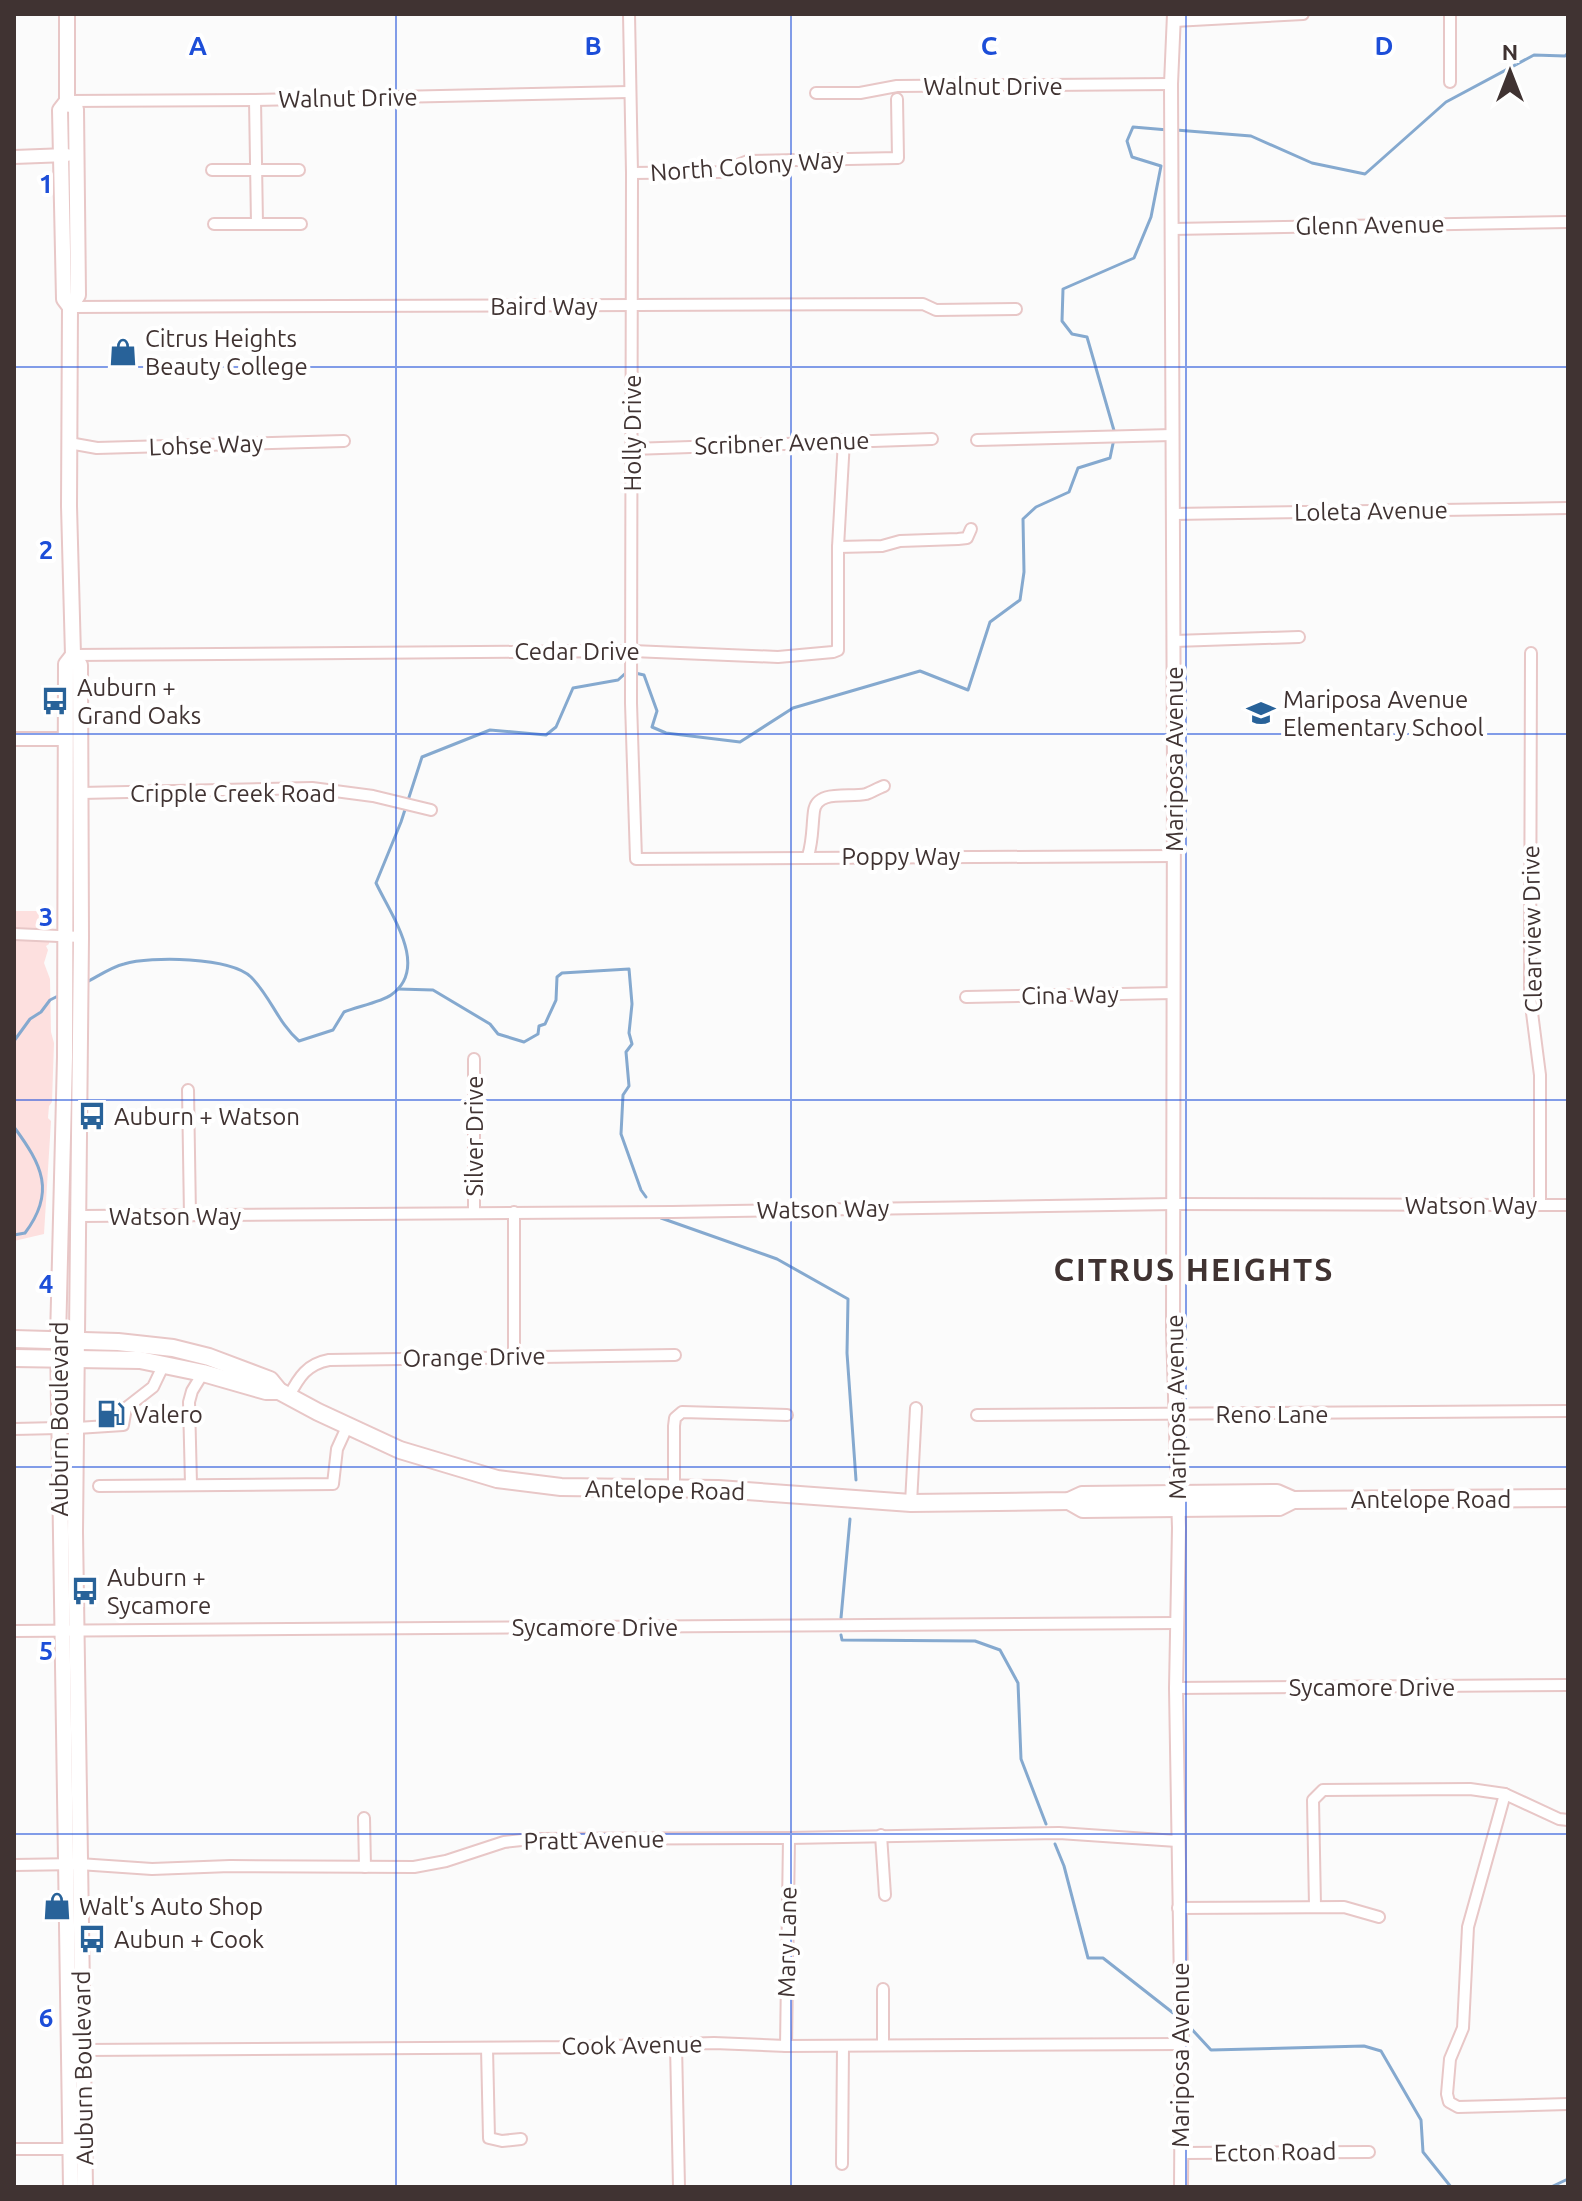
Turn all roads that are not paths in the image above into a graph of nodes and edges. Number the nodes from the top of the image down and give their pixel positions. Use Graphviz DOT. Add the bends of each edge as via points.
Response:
graph roads {
  1 [pos="67,14"];
  2 [pos="629,14"];
  3 [pos="1303,14"];
  4 [pos="1450,14"];
  5 [pos="1174,18"];
  6 [pos="1450,82"];
  7 [pos="1171,84"];
  8 [pos="629,92"];
  9 [pos="816,93"];
  10 [pos="897,99"];
  11 [pos="255,100"];
  12 [pos="67,101"];
  13 [pos="68,155"];
  14 [pos="14,157"];
  15 [pos="212,170"];
  16 [pos="255,170"];
  17 [pos="299,170"];
  18 [pos="632,173"];
  19 [pos="1568,222"];
  20 [pos="214,224"];
  21 [pos="257,224"];
  22 [pos="301,224"];
  23 [pos="1172,229"];
  24 [pos="631,306"];
  25 [pos="70,307"];
  26 [pos="1016,309"];
  27 [pos="1172,435"];
  28 [pos="932,439"];
  29 [pos="844,440"];
  30 [pos="977,440"];
  31 [pos="344,441"];
  32 [pos="69,443"];
  33 [pos="632,449"];
  34 [pos="1568,508"];
  35 [pos="1173,514"];
  36 [pos="971,529"];
  37 [pos="838,547"];
  38 [pos="1299,637"];
  39 [pos="1174,641"];
  40 [pos="632,651"];
  41 [pos="1531,653"];
  42 [pos="73,655"];
  43 [pos="14,739"];
  44 [pos="64,739"];
  45 [pos="884,786"];
  46 [pos="81,793"];
  47 [pos="431,810"];
  48 [pos="634,852"];
  49 [pos="808,856"];
  50 [pos="1174,856"];
  51 [pos="14,934"];
  52 [pos="74,937"];
  53 [pos="1174,993"];
  54 [pos="966,997"];
  55 [pos="474,1059"];
  56 [pos="188,1090"];
  57 [pos="1174,1204"];
  58 [pos="1540,1205"];
  59 [pos="1568,1205"];
  60 [pos="514,1212"];
  61 [pos="474,1213"];
  62 [pos="79,1216"];
  63 [pos="190,1216"];
  64 [pos="14,1339"];
  65 [pos="58,1339"];
  66 [pos="77,1339"];
  67 [pos="514,1355"];
  68 [pos="675,1355"];
  69 [pos="77,1357"];
  70 [pos="14,1358"];
  71 [pos="58,1358"];
  72 [pos="164,1364"];
  73 [pos="203,1373"];
  74 [pos="284,1393"];
  75 [pos="916,1408"];
  76 [pos="1568,1411"];
  77 [pos="1176,1414"];
  78 [pos="787,1415"];
  79 [pos="977,1415"];
  80 [pos="347,1427"];
  81 [pos="59,1428"];
  82 [pos="77,1428"];
  83 [pos="14,1429"];
  84 [pos="191,1484"];
  85 [pos="99,1486"];
  86 [pos="674,1489"];
  87 [pos="1568,1498"];
  88 [pos="1179,1501"];
  89 [pos="911,1503"];
  90 [pos="1176,1623"];
  91 [pos="14,1631"];
  92 [pos="68,1631"];
  93 [pos="1568,1685"];
  94 [pos="1176,1688"];
  95 [pos="1505,1794"];
  96 [pos="364,1818"];
  97 [pos="1568,1820"];
  98 [pos="881,1835"];
  99 [pos="789,1838"];
  100 [pos="1177,1841"];
  101 [pos="72,1864"];
  102 [pos="14,1865"];
  103 [pos="365,1867"];
  104 [pos="885,1895"];
  105 [pos="1315,1906"];
  106 [pos="1178,1908"];
  107 [pos="1379,1917"];
  108 [pos="66,1963"];
  109 [pos="883,1989"];
  110 [pos="1182,2039"];
  111 [pos="676,2045"];
  112 [pos="883,2045"];
  113 [pos="786,2046"];
  114 [pos="843,2046"];
  115 [pos="487,2048"];
  116 [pos="82,2050"];
  117 [pos="1568,2104"];
  118 [pos="521,2139"];
  119 [pos="14,2149"];
  120 [pos="69,2149"];
  121 [pos="1369,2152"];
  122 [pos="1181,2153"];
  123 [pos="842,2164"];
  124 [pos="71,2187"];
  125 [pos="85,2187"];
  126 [pos="679,2187"];
  127 [pos="1181,2187"];
  1 -- 12 [label="main road, Auburn Boulevard"];
  2 -- 8 [label="street, Holly Drive"];
  3 -- 5 [label="street"];
  4 -- 6 [label="street"];
  5 -- 7 [label="street, Mariposa Avenue"];
  7 -- 9 [label="street, Walnut Drive" via="897,86"];
  7 -- 23 [label="street, Mariposa Avenue"];
  8 -- 11 [label="street, Walnut Drive"];
  8 -- 18 [label="street, Holly Drive"];
  10 -- 18 [label="street, North Colony Way" via="898,158 748,161 720,172"];
  11 -- 12 [label="street, Walnut Drive"];
  11 -- 16 [label="street"];
  12 -- 13 [label="main road, Auburn Boulevard" via="60,110"];
  13 -- 14 [label="street"];
  13 -- 25 [label="main road, Auburn Boulevard" via="78,295"];
  15 -- 16 [label="street"];
  16 -- 17 [label="street"];
  16 -- 21 [label="street"];
  18 -- 24 [label="street, Holly Drive"];
  19 -- 23 [label="street, Glenn Avenue"];
  20 -- 21 [label="street"];
  21 -- 22 [label="street"];
  23 -- 27 [label="street, Mariposa Avenue"];
  24 -- 25 [label="street, Baird Way"];
  24 -- 26 [label="street, Baird Way" via="923,304 936,310"];
  24 -- 33 [label="street, Holly Drive"];
  25 -- 32 [label="main road, Auburn Boulevard"];
  27 -- 30 [label="street"];
  27 -- 35 [label="street, Mariposa Avenue"];
  28 -- 29 [label="street, Scribner Avenue"];
  29 -- 33 [label="street, Scribner Avenue"];
  29 -- 37 [label="street"];
  31 -- 32 [label="street, Lohse Way" via="97,448"];
  32 -- 42 [label="main road, Auburn Boulevard"];
  33 -- 40 [label="street, Holly Drive"];
  34 -- 35 [label="street, Loleta Avenue"];
  35 -- 39 [label="street, Mariposa Avenue"];
  36 -- 37 [label="street" via="967,538"];
  37 -- 40 [label="street, Cedar Drive" via="838,650 778,657"];
  38 -- 39 [label="street"];
  39 -- 50 [label="street, Mariposa Avenue"];
  40 -- 42 [label="street, Cedar Drive"];
  40 -- 48 [label="street, Holly Drive"];
  41 -- 58 [label="street, Clearview Drive" via="1530,997 1540,1075"];
  42 -- 44 [label="main road, Auburn Boulevard" via="66,664"];
  42 -- 46 [label="main road, Auburn Boulevard" via="80,665"];
  43 -- 44 [label="street"];
  44 -- 52 [label="main road, Auburn Boulevard"];
  45 -- 49 [label="street" via="818,801"];
  46 -- 47 [label="street, Cripple Creek Road" via="312,788"];
  46 -- 52 [label="main road, Auburn Boulevard"];
  48 -- 49 [label="street, Poppy Way" via="636,859 659,860"];
  49 -- 50 [label="street, Poppy Way"];
  50 -- 53 [label="street, Mariposa Avenue"];
  51 -- 52 [label="street"];
  52 -- 62 [label="main road, Auburn Boulevard" via="80,979"];
  52 -- 65 [label="main road, Auburn Boulevard" via="65,987"];
  53 -- 54 [label="street, Cina Way"];
  53 -- 57 [label="street, Mariposa Avenue"];
  55 -- 61 [label="street, Silver Drive"];
  56 -- 63 [label="street"];
  57 -- 58 [label="street, Watson Way"];
  57 -- 60 [label="street, Watson Way"];
  57 -- 77 [label="street, Mariposa Avenue"];
  58 -- 59 [label="street, Watson Way"];
  60 -- 61 [label="street, Watson Way"];
  60 -- 67 [label="street"];
  61 -- 63 [label="street, Watson Way"];
  62 -- 63 [label="street, Watson Way"];
  62 -- 66 [label="main road, Auburn Boulevard"];
  64 -- 65 [label="main road, Antelope Road"];
  65 -- 66 [label="main road, Antelope Road"];
  65 -- 71 [label="main road, Auburn Boulevard"];
  66 -- 69 [label="main road, Auburn Boulevard"];
  66 -- 74 [label="main road, Antelope Road" via="173,1348 242,1368 270,1380"];
  67 -- 68 [label="street, Orange Drive"];
  67 -- 74 [label="street, Orange Drive" via="320,1362"];
  69 -- 71 [label="main road, Antelope Road"];
  69 -- 72 [label="main road, Antelope Road"];
  69 -- 82 [label="main road, Auburn Boulevard"];
  70 -- 71 [label="main road, Antelope Road"];
  71 -- 81 [label="main road, Auburn Boulevard"];
  72 -- 73 [label="main road, Antelope Road"];
  72 -- 82 [label="street" via="153,1387 126,1408 123,1425"];
  73 -- 74 [label="main road, Antelope Road"];
  73 -- 84 [label="street" via="189,1402"];
  74 -- 80 [label="main road, Antelope Road"];
  75 -- 89 [label="street"];
  76 -- 77 [label="street, Reno Lane"];
  77 -- 79 [label="street, Reno Lane"];
  77 -- 88 [label="street, Mariposa Avenue"];
  78 -- 86 [label="street" via="682,1412 674,1426"];
  80 -- 84 [label="street" via="337,1449 333,1484"];
  80 -- 86 [label="main road, Antelope Road" via="497,1479 561,1487"];
  81 -- 83 [label="street"];
  81 -- 92 [label="main road, Auburn Boulevard"];
  82 -- 92 [label="main road, Auburn Boulevard"];
  84 -- 85 [label="street"];
  86 -- 89 [label="main road, Antelope Road"];
  87 -- 88 [label="main road, Antelope Road" via="1293,1500 1279,1507"];
  88 -- 89 [label="main road, Antelope Road" via="1083,1509 1069,1501"];
  88 -- 90 [label="street, Mariposa Avenue"];
  90 -- 92 [label="street, Sycamore Drive"];
  90 -- 94 [label="street, Mariposa Avenue"];
  91 -- 92 [label="street, Sycamore Drive"];
  92 -- 101 [label="main road, Auburn Boulevard"];
  93 -- 94 [label="street, Sycamore Drive"];
  94 -- 100 [label="street, Mariposa Avenue"];
  95 -- 97 [label="street"];
  95 -- 105 [label="street" via="1470,1789 1323,1790 1313,1800"];
  95 -- 117 [label="street" via="1468,1927 1463,2028 1450,2059 1447,2094 1458,2107"];
  96 -- 103 [label="street"];
  98 -- 99 [label="street, Pratt Avenue"];
  98 -- 100 [label="street, Pratt Avenue" via="1059,1833"];
  98 -- 104 [label="street"];
  99 -- 103 [label="street, Pratt Avenue" via="522,1839 433,1865"];
  99 -- 113 [label="street, Mary Lane"];
  100 -- 106 [label="street, Mariposa Avenue"];
  101 -- 102 [label="street, Pratt Avenue"];
  101 -- 103 [label="street, Pratt Avenue" via="152,1869"];
  101 -- 108 [label="main road, Auburn Boulevard"];
  101 -- 116 [label="main road, Auburn Boulevard"];
  105 -- 106 [label="street"];
  105 -- 107 [label="street"];
  106 -- 110 [label="street, Mariposa Avenue"];
  108 -- 116 [label="main road" via="75,2041"];
  108 -- 120 [label="main road, Auburn Boulevard"];
  109 -- 112 [label="street"];
  110 -- 112 [label="street, Cook Avenue"];
  110 -- 122 [label="street, Mariposa Avenue"];
  111 -- 113 [label="street, Cook Avenue"];
  111 -- 115 [label="street, Cook Avenue"];
  111 -- 126 [label="street"];
  112 -- 114 [label="street, Cook Avenue"];
  113 -- 114 [label="street, Cook Avenue"];
  114 -- 123 [label="street"];
  115 -- 116 [label="street, Cook Avenue"];
  115 -- 118 [label="street" via="489,2138"];
  116 -- 125 [label="main road, Auburn Boulevard"];
  119 -- 120 [label="street"];
  120 -- 124 [label="main road, Auburn Boulevard"];
  121 -- 122 [label="street, Ecton Road"];
  122 -- 127 [label="street, Mariposa Avenue"];
}
